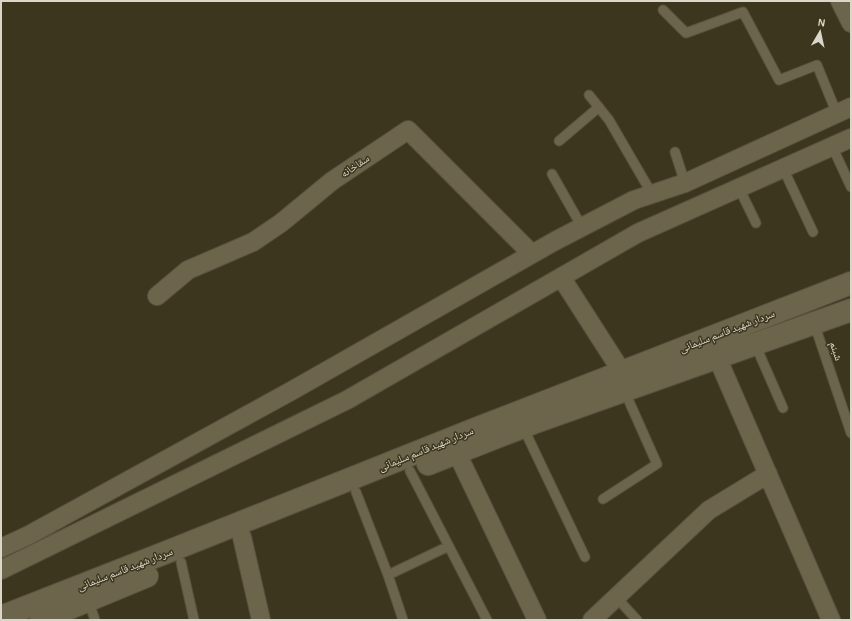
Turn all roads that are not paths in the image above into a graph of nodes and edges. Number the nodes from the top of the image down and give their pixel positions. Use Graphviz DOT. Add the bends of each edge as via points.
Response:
graph roads {
  1 [pos="840,1"];
  2 [pos="662,10"];
  3 [pos="851,23"];
  4 [pos="589,95"];
  5 [pos="599,107"];
  6 [pos="844,110"];
  7 [pos="851,138"];
  8 [pos="558,142"];
  9 [pos="832,146"];
  10 [pos="675,152"];
  11 [pos="783,168"];
  12 [pos="552,174"];
  13 [pos="685,184"];
  14 [pos="851,187"];
  15 [pos="739,188"];
  16 [pos="652,194"];
  17 [pos="756,223"];
  18 [pos="582,227"];
  19 [pos="814,232"];
  20 [pos="532,254"];
  21 [pos="561,277"];
  22 [pos="850,287"];
  23 [pos="157,296"];
  24 [pos="851,310"];
  25 [pos="814,323"];
  26 [pos="755,344"];
  27 [pos="718,357"];
  28 [pos="623,381"];
  29 [pos="783,408"];
  30 [pos="523,427"];
  31 [pos="851,433"];
  32 [pos="457,453"];
  33 [pos="410,471"];
  34 [pos="768,474"];
  35 [pos="356,492"];
  36 [pos="603,499"];
  37 [pos="242,537"];
  38 [pos="449,546"];
  39 [pos="1,548"];
  40 [pos="585,557"];
  41 [pos="181,562"];
  42 [pos="1,570"];
  43 [pos="388,575"];
  44 [pos="616,597"];
  45 [pos="92,610"];
  46 [pos="64,616"];
  47 [pos="1,617"];
  48 [pos="41,620"];
  49 [pos="194,620"];
  50 [pos="261,620"];
  51 [pos="403,620"];
  52 [pos="487,620"];
  53 [pos="537,620"];
  54 [pos="592,620"];
  55 [pos="637,620"];
  56 [pos="831,620"];
  1 -- 3 [label="street"];
  2 -- 6 [label="lane" via="686,33 743,12 779,80 817,65"];
  4 -- 5 [label="lane"];
  5 -- 8 [label="lane"];
  5 -- 16 [label="lane"];
  6 -- 13 [label="street"];
  7 -- 9 [label="street"];
  9 -- 11 [label="street"];
  9 -- 14 [label="lane"];
  10 -- 13 [label="lane"];
  11 -- 15 [label="street"];
  11 -- 19 [label="lane"];
  12 -- 18 [label="lane"];
  13 -- 16 [label="street"];
  15 -- 17 [label="lane"];
  15 -- 21 [label="street" via="638,233"];
  16 -- 18 [label="street" via="634,200"];
  18 -- 20 [label="street"];
  20 -- 23 [label="street, سقاخانه" via="408,130 332,181 281,223 253,242 188,270"];
  20 -- 39 [label="street" via="293,390"];
  21 -- 28 [label="street"];
  21 -- 42 [label="street" via="347,400"];
  22 -- 28 [label="street, سردار شهید قاسم سلیمانی"];
  24 -- 25 [label="street, سردار شهید قاسم سلیمانی"];
  25 -- 26 [label="street, سردار شهید قاسم سلیمانی"];
  25 -- 31 [label="lane, شبنم"];
  26 -- 27 [label="street, سردار شهید قاسم سلیمانی"];
  26 -- 29 [label="lane"];
  27 -- 28 [label="street, سردار شهید قاسم سلیمانی"];
  27 -- 34 [label="street"];
  28 -- 30 [label="street, سردار شهید قاسم سلیمانی"];
  28 -- 36 [label="lane" via="657,464"];
  28 -- 47 [label="street, سردار شهید قاسم سلیمانی" via="478,428"];
  30 -- 32 [label="street, سردار شهید قاسم سلیمانی"];
  30 -- 40 [label="lane"];
  32 -- 33 [label="street, سردار شهید قاسم سلیمانی"];
  32 -- 53 [label="street"];
  33 -- 35 [label="street, سردار شهید قاسم سلیمانی"];
  33 -- 38 [label="lane"];
  34 -- 44 [label="street" via="709,510"];
  34 -- 56 [label="street"];
  35 -- 37 [label="street, سردار شهید قاسم سلیمانی"];
  35 -- 43 [label="lane"];
  37 -- 41 [label="street, سردار شهید قاسم سلیمانی"];
  37 -- 50 [label="street"];
  38 -- 43 [label="lane"];
  38 -- 52 [label="lane"];
  41 -- 45 [label="street, سردار شهید قاسم سلیمانی"];
  41 -- 49 [label="lane"];
  43 -- 51 [label="lane"];
  44 -- 54 [label="street"];
  44 -- 55 [label="lane"];
  45 -- 46 [label="street, سردار شهید قاسم سلیمانی"];
  46 -- 48 [label="street, سردار شهید قاسم سلیمانی"];
}
